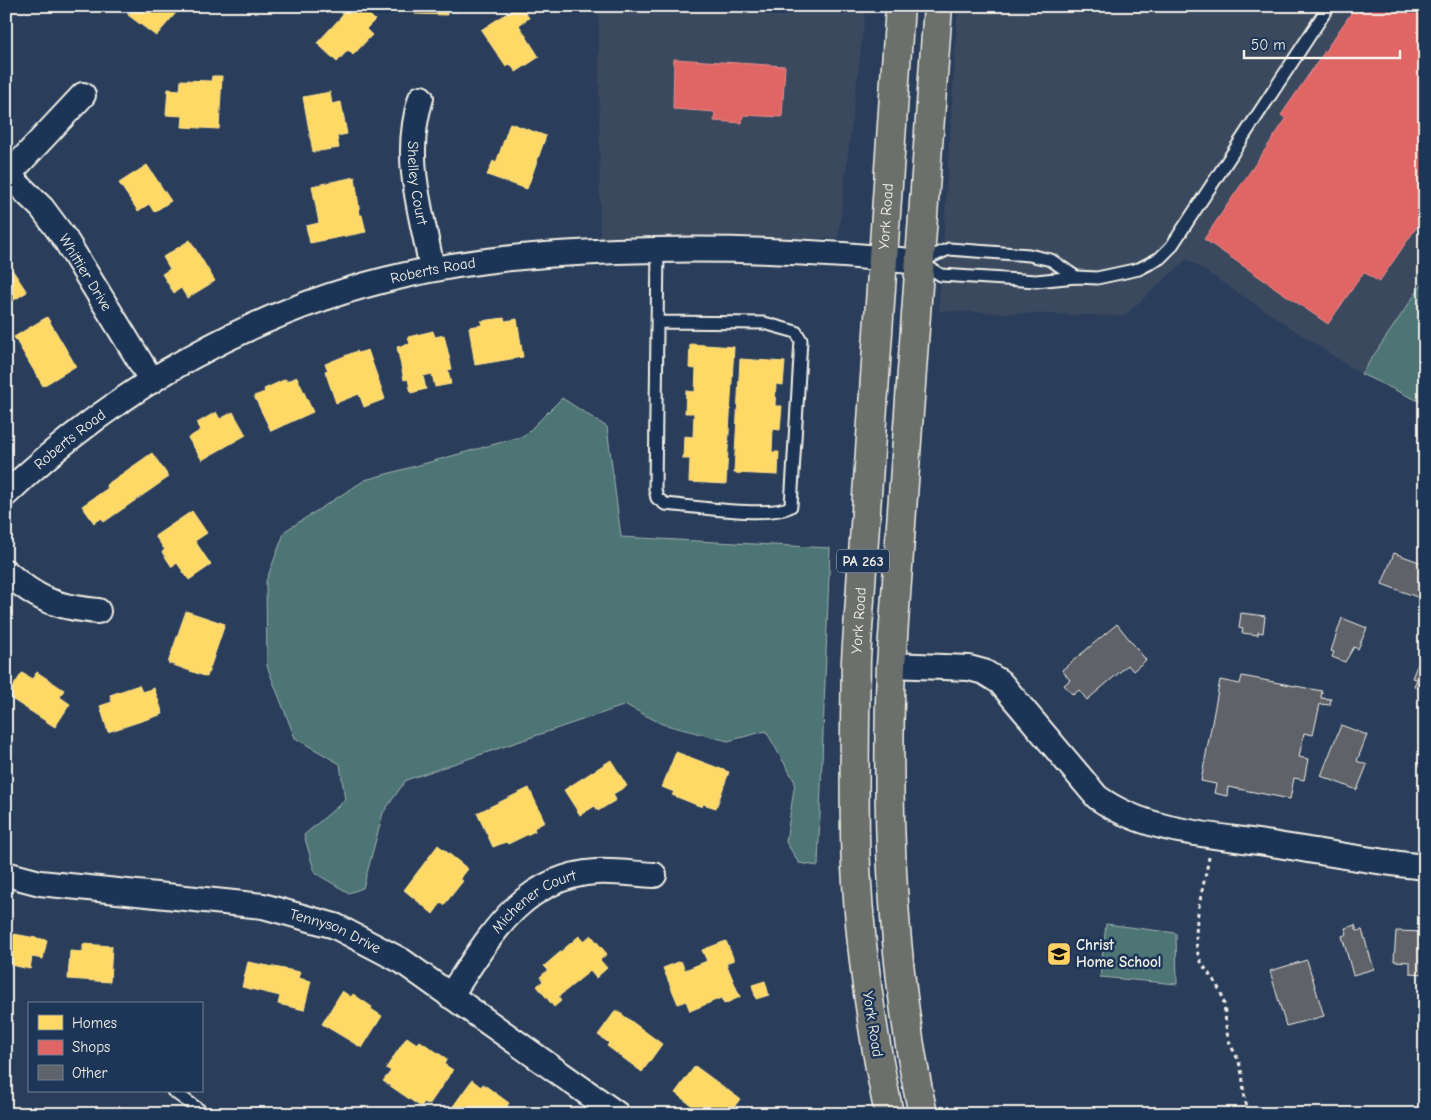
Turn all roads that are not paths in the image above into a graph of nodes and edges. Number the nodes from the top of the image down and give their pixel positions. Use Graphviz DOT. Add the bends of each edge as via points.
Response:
graph roads {
  1 [pos="900,6"];
  2 [pos="938,6"];
  3 [pos="1329,6"];
  4 [pos="83,95"];
  5 [pos="421,98"];
  6 [pos="7,174"];
  7 [pos="658,250"];
  8 [pos="883,258"];
  9 [pos="920,262"];
  10 [pos="432,269"];
  11 [pos="1076,277"];
  12 [pos="657,322"];
  13 [pos="152,380"];
  14 [pos="6,494"];
  15 [pos="6,572"];
  16 [pos="98,611"];
  17 [pos="891,665"];
  18 [pos="1425,867"];
  19 [pos="6,874"];
  20 [pos="654,875"];
  21 [pos="450,996"];
  22 [pos="174,1092"];
  23 [pos="205,1114"];
  24 [pos="617,1114"];
  25 [pos="889,1114"];
  26 [pos="923,1114"];
  1 -- 8 [label="highway, York Road / PA 263"];
  2 -- 9 [label="highway, PA 263"];
  3 -- 11 [label="lane" via="1171,247 1160,258 1139,269 1097,278"];
  4 -- 6 [label="street"];
  5 -- 10 [label="street, Shelley Court" via="412,135 412,164"];
  6 -- 13 [label="street, Whittier Drive" via="42,208 65,239"];
  7 -- 8 [label="street, Roberts Road" via="709,249"];
  7 -- 10 [label="street, Roberts Road" via="547,254"];
  7 -- 12 [label="lane"];
  8 -- 9 [label="street, Roberts Road"];
  8 -- 25 [label="highway, York Road / PA 263" via="856,659 854,751 860,925 866,983"];
  9 -- 11 [label="lane" via="941,275 1036,281"];
  9 -- 11 [label="lane" via="949,249 1029,254 1050,260"];
  9 -- 17 [label="highway, PA 263"];
  10 -- 13 [label="street, Roberts Road" via="331,296 289,312 228,338"];
  12 -- 12 [label="lane" via="657,498 665,504 766,513 784,511 791,506 801,340 796,332 764,323"];
  13 -- 14 [label="street, Roberts Road" via="90,423"];
  15 -- 16 [label="street" via="27,591 52,603"];
  17 -- 18 [label="street" via="969,668 984,672 1000,682 1097,797 1133,818 1181,829"];
  17 -- 26 [label="highway, PA 263" via="888,751 892,855 901,971"];
  19 -- 21 [label="street, Tennyson Drive" via="40,883 263,906 312,918 380,948"];
  20 -- 21 [label="street, Michener Court" via="578,874 534,892 498,924"];
  21 -- 24 [label="street, Tennyson Drive"];
  22 -- 23 [label="lane"];
}
